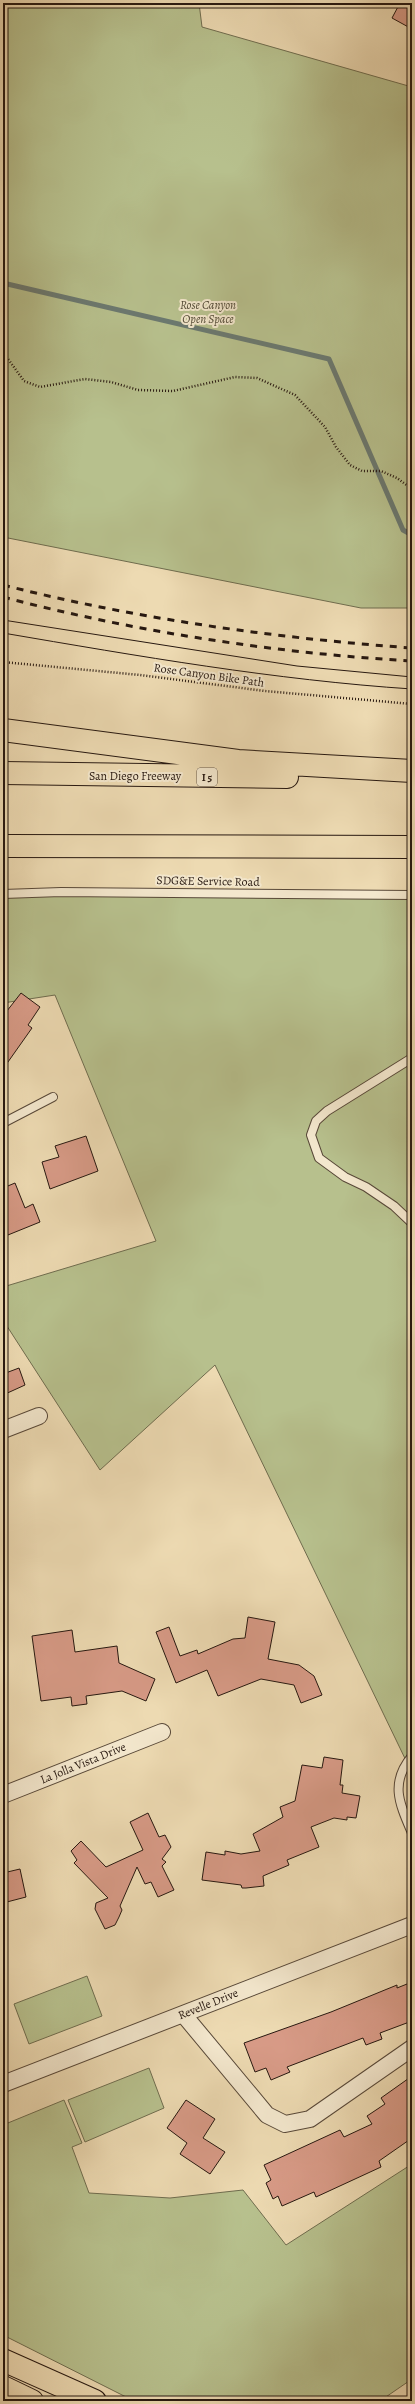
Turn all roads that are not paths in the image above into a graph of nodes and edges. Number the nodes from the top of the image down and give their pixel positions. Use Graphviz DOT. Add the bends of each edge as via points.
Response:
graph roads {
  1 [pos="3,730"];
  2 [pos="412,771"];
  3 [pos="3,773"];
  4 [pos="412,778"];
  5 [pos="3,846"];
  6 [pos="412,847"];
  7 [pos="3,894"];
  8 [pos="412,895"];
  9 [pos="412,1058"];
  10 [pos="53,1097"];
  11 [pos="3,1123"];
  12 [pos="412,1223"];
  13 [pos="39,1416"];
  14 [pos="3,1430"];
  15 [pos="162,1732"];
  16 [pos="412,1756"];
  17 [pos="3,1795"];
  18 [pos="412,1833"];
  19 [pos="412,1925"];
  20 [pos="183,2014"];
  21 [pos="412,2048"];
  22 [pos="3,2084"];
  23 [pos="3,2360"];
  24 [pos="3,2387"];
  25 [pos="32,2401"];
  26 [pos="95,2401"];
  1 -- 2 [label="highway" via="238,761"];
  3 -- 4 [label="highway, San Diego Freeway / I 5"];
  5 -- 6 [label="highway"];
  7 -- 8 [label="lane, SDG&E Service Road" via="61,892"];
  9 -- 12 [label="lane" via="326,1111 316,1121 311,1135 320,1158 345,1177 366,1187 394,1206"];
  10 -- 11 [label="lane"];
  13 -- 14 [label="street"];
  15 -- 17 [label="street, La Jolla Vista Drive"];
  16 -- 18 [label="lane" via="402,1770 398,1800"];
  19 -- 20 [label="street, Revelle Drive" via="339,1951"];
  20 -- 21 [label="street" via="266,2115 284,2124 310,2119"];
  20 -- 22 [label="street, Revelle Drive"];
  23 -- 26 [label="highway"];
  24 -- 25 [label="highway"];
}
